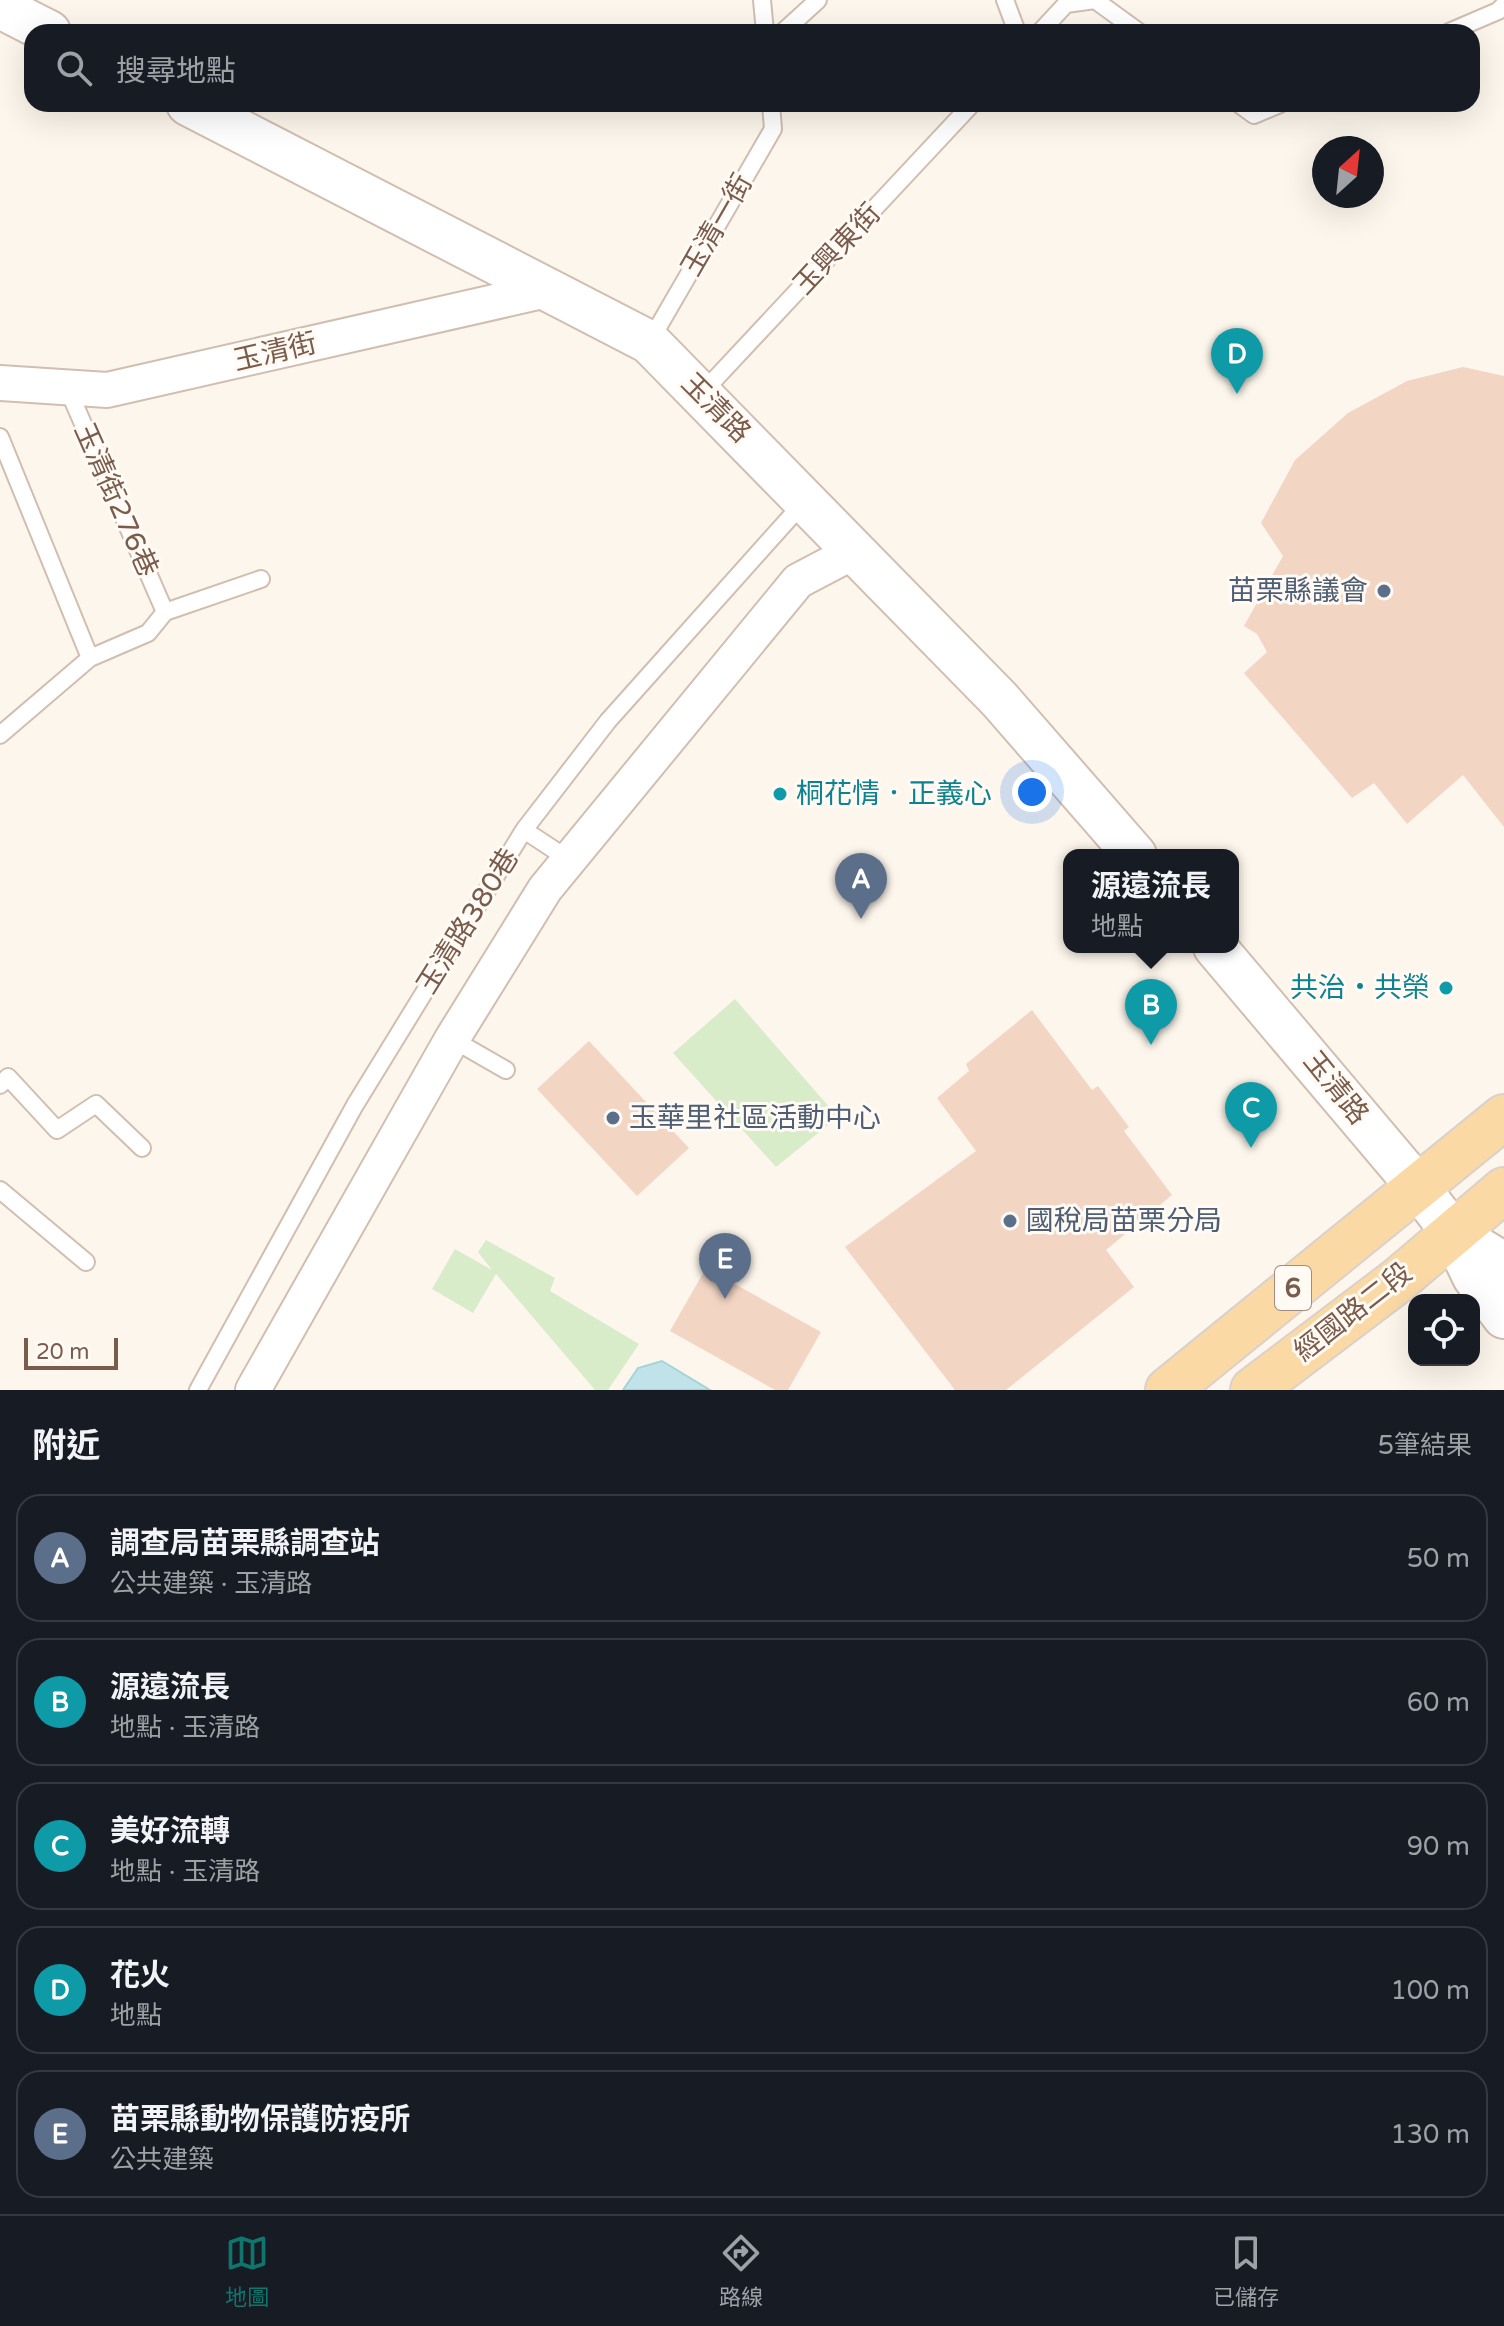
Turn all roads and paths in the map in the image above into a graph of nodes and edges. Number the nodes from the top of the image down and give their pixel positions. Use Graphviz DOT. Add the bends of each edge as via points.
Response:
graph roads {
  1 [pos="762,0"];
  2 [pos="818,0"];
  3 [pos="1005,0"];
  4 [pos="1504,5"];
  5 [pos="0,7"];
  6 [pos="33,24"];
  7 [pos="764,24"];
  8 [pos="792,24"];
  9 [pos="1014,24"];
  10 [pos="1047,24"];
  11 [pos="1128,24"];
  12 [pos="1468,24"];
  13 [pos="203,112"];
  14 [pos="772,112"];
  15 [pos="965,112"];
  16 [pos="547,290"];
  17 [pos="649,342"];
  18 [pos="0,383"];
  19 [pos="67,387"];
  20 [pos="702,393"];
  21 [pos="0,437"];
  22 [pos="806,499"];
  23 [pos="855,551"];
  24 [pos="261,579"];
  25 [pos="165,612"];
  26 [pos="90,658"];
  27 [pos="0,735"];
  28 [pos="524,830"];
  29 [pos="1130,849"];
  30 [pos="568,859"];
  31 [pos="1220,953"];
  32 [pos="452,1039"];
  33 [pos="506,1070"];
  34 [pos="0,1085"];
  35 [pos="1504,1117"];
  36 [pos="142,1148"];
  37 [pos="1418,1187"];
  38 [pos="0,1190"];
  39 [pos="1504,1190"];
  40 [pos="1453,1233"];
  41 [pos="86,1262"];
  42 [pos="1495,1270"];
  43 [pos="1504,1317"];
  44 [pos="198,1390"];
  45 [pos="253,1390"];
  46 [pos="1168,1390"];
  47 [pos="1253,1390"];
  1 -- 7 [label="lane"];
  2 -- 8 [label="lane"];
  3 -- 9 [label="lane"];
  4 -- 12 [label="lane"];
  5 -- 6 [label="street"];
  10 -- 11 [label="lane" via="1066,4 1095,0"];
  13 -- 16 [label="street, 玉清路"];
  14 -- 17 [label="lane, 玉清一街" via="773,129"];
  15 -- 20 [label="lane, 玉興東街"];
  16 -- 17 [label="street, 玉清路"];
  16 -- 19 [label="street, 玉清街" via="107,390"];
  17 -- 20 [label="street, 玉清路"];
  18 -- 19 [label="street, 玉清街"];
  19 -- 25 [label="lane, 玉清街276巷"];
  20 -- 22 [label="street, 玉清路"];
  21 -- 26 [label="lane"];
  22 -- 23 [label="street, 玉清路"];
  22 -- 28 [label="lane, 玉清路380巷" via="608,721"];
  23 -- 29 [label="street, 玉清路" via="999,699"];
  23 -- 30 [label="street, 玉清路380巷" via="798,581"];
  24 -- 25 [label="lane"];
  25 -- 26 [label="lane" via="148,633"];
  26 -- 27 [label="lane"];
  28 -- 30 [label="lane"];
  28 -- 44 [label="lane, 玉清路380巷" via="355,1105"];
  30 -- 32 [label="street, 玉清路380巷"];
  31 -- 37 [label="street, 玉清路"];
  32 -- 33 [label="lane"];
  32 -- 45 [label="street, 玉清路380巷"];
  34 -- 36 [label="lane" via="8,1077 57,1130 96,1104"];
  35 -- 37 [label="main road, 6"];
  37 -- 40 [label="street, 玉清路"];
  37 -- 46 [label="main road, 經國路二段 / 6"];
  38 -- 41 [label="lane"];
  39 -- 40 [label="main road, 6"];
  40 -- 42 [label="street, 玉清路"];
  40 -- 47 [label="main road, 經國路二段 / 6"];
  42 -- 43 [label="street, 玉清路"];
}
